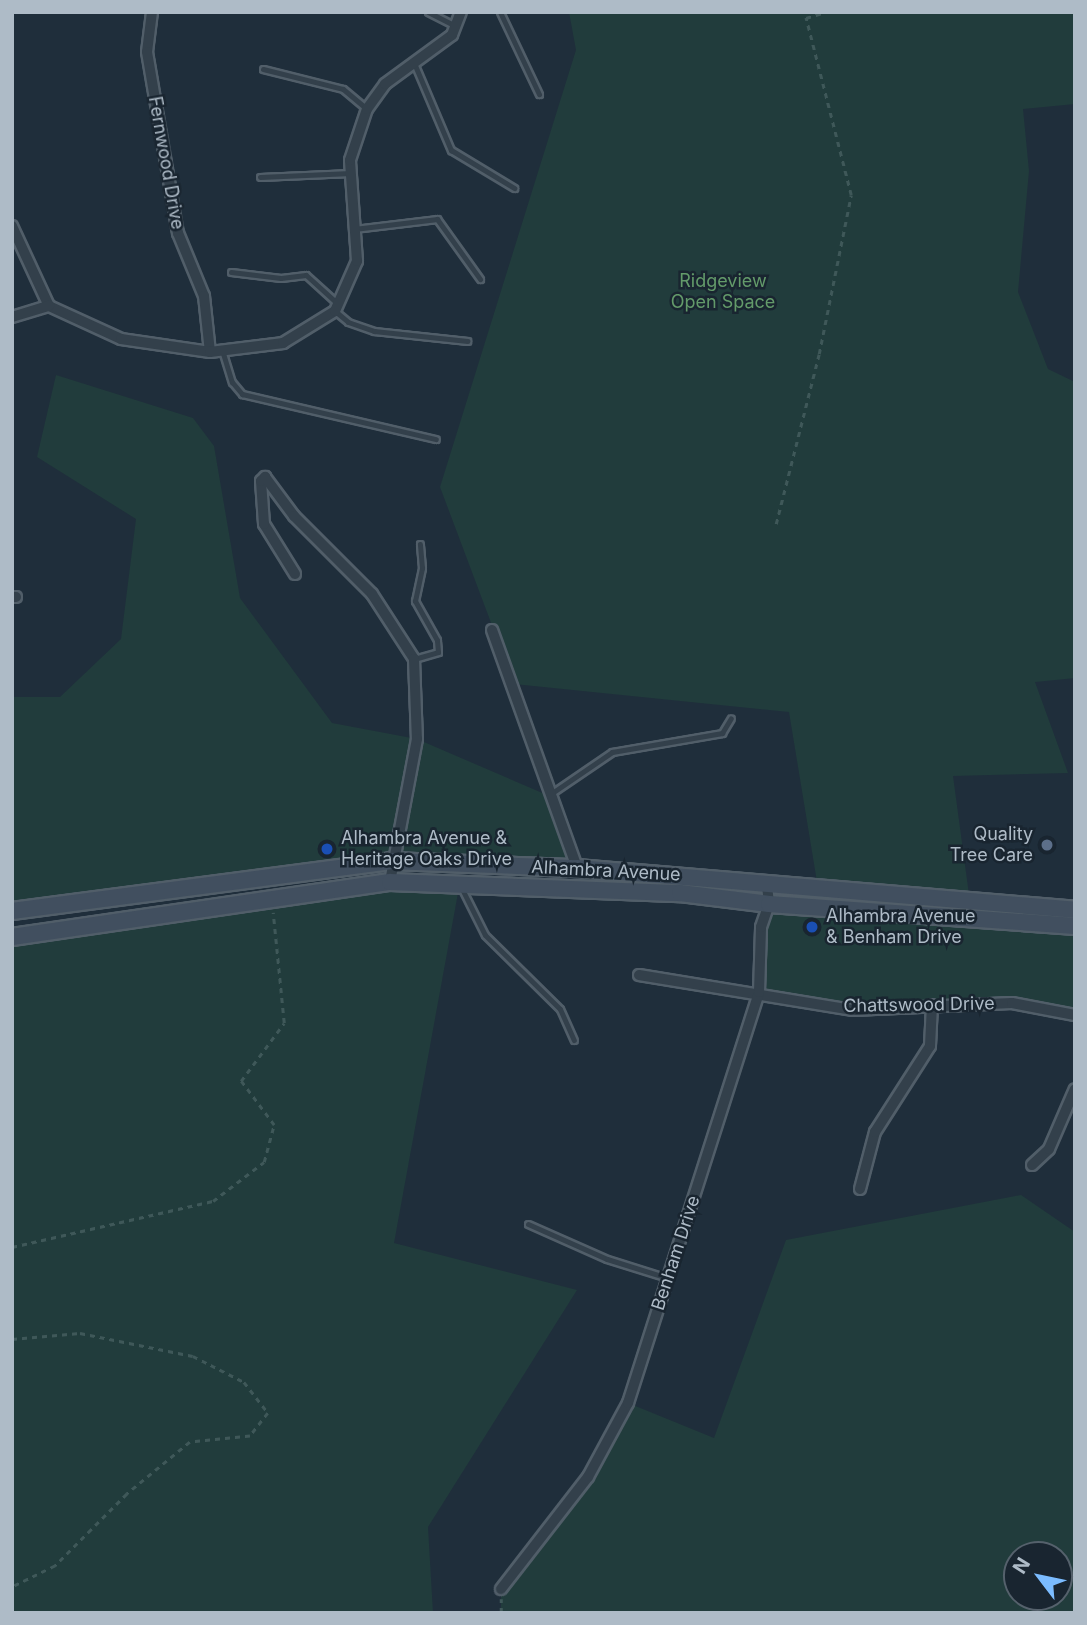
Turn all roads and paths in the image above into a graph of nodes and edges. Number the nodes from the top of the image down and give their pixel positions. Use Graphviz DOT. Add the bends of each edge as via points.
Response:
graph roads {
  1 [pos="152,12"];
  2 [pos="428,12"];
  3 [pos="461,12"];
  4 [pos="500,12"];
  5 [pos="825,12"];
  6 [pos="456,26"];
  7 [pos="414,63"];
  8 [pos="263,69"];
  9 [pos="539,94"];
  10 [pos="367,109"];
  11 [pos="351,173"];
  12 [pos="260,177"];
  13 [pos="514,188"];
  14 [pos="12,226"];
  15 [pos="354,229"];
  16 [pos="231,272"];
  17 [pos="480,279"];
  18 [pos="49,306"];
  19 [pos="337,308"];
  20 [pos="12,317"];
  21 [pos="467,341"];
  22 [pos="216,351"];
  23 [pos="436,439"];
  24 [pos="776,524"];
  25 [pos="420,544"];
  26 [pos="295,574"];
  27 [pos="492,630"];
  28 [pos="414,659"];
  29 [pos="732,718"];
  30 [pos="552,793"];
  31 [pos="391,861"];
  32 [pos="577,868"];
  33 [pos="390,882"];
  34 [pos="460,882"];
  35 [pos="767,884"];
  36 [pos="271,900"];
  37 [pos="769,904"];
  38 [pos="1075,910"];
  39 [pos="12,911"];
  40 [pos="1075,926"];
  41 [pos="12,937"];
  42 [pos="639,975"];
  43 [pos="759,992"];
  44 [pos="932,1005"];
  45 [pos="1075,1015"];
  46 [pos="574,1040"];
  47 [pos="1075,1090"];
  48 [pos="1032,1165"];
  49 [pos="860,1189"];
  50 [pos="528,1224"];
  51 [pos="12,1247"];
  52 [pos="668,1278"];
  53 [pos="12,1339"];
  54 [pos="12,1587"];
  55 [pos="501,1589"];
  1 -- 22 [label="street, Fernwood Drive" via="146,52 178,233 204,296"];
  2 -- 6 [label="lane"];
  3 -- 6 [label="street"];
  4 -- 9 [label="lane"];
  5 -- 24 [label="path" via="806,18 851,195 819,354"];
  6 -- 7 [label="street" via="452,35"];
  7 -- 10 [label="street" via="385,84"];
  7 -- 13 [label="lane" via="451,150"];
  8 -- 10 [label="lane" via="343,89"];
  10 -- 11 [label="street" via="350,160"];
  11 -- 12 [label="lane"];
  11 -- 15 [label="street"];
  14 -- 18 [label="street"];
  15 -- 17 [label="lane" via="437,219"];
  15 -- 19 [label="street" via="357,261"];
  16 -- 19 [label="lane" via="281,278 306,275"];
  18 -- 20 [label="street"];
  18 -- 22 [label="street" via="121,339"];
  19 -- 21 [label="lane" via="348,322 374,331"];
  19 -- 22 [label="street" via="283,343"];
  22 -- 23 [label="lane" via="242,394"];
  25 -- 28 [label="lane" via="422,568 415,601 437,640 438,652"];
  26 -- 28 [label="street" via="264,524 261,481 265,477 294,516 372,594"];
  27 -- 30 [label="street"];
  28 -- 31 [label="street" via="417,739"];
  29 -- 30 [label="lane" via="722,733 612,752"];
  30 -- 32 [label="street"];
  31 -- 32 [label="main road, Alhambra Avenue"];
  31 -- 33 [label="street"];
  31 -- 39 [label="main road, Alhambra Avenue"];
  32 -- 35 [label="main road, Alhambra Avenue"];
  33 -- 34 [label="main road, Alhambra Avenue"];
  33 -- 36 [label="main road, Alhambra Avenue"];
  34 -- 37 [label="main road, Alhambra Avenue" via="680,893"];
  34 -- 46 [label="lane" via="485,935 560,1009"];
  35 -- 37 [label="street, Benham Drive"];
  35 -- 38 [label="main road, Alhambra Avenue"];
  36 -- 41 [label="main road, Alhambra Avenue"];
  36 -- 51 [label="path" via="282,968 284,1023 241,1081 274,1125 264,1162 213,1201"];
  37 -- 40 [label="main road, Alhambra Avenue"];
  37 -- 43 [label="street, Benham Drive" via="761,927"];
  42 -- 43 [label="street, Chattswood Drive"];
  43 -- 44 [label="street, Chattswood Drive" via="853,1010"];
  43 -- 52 [label="street, Benham Drive"];
  44 -- 45 [label="street, Chattswood Drive" via="1012,1003"];
  44 -- 49 [label="street" via="930,1046 875,1132"];
  47 -- 48 [label="street" via="1049,1149"];
  50 -- 52 [label="lane" via="607,1259"];
  52 -- 55 [label="street, Benham Drive" via="628,1403 588,1477"];
  53 -- 54 [label="path" via="80,1333 193,1356 244,1382 268,1413 250,1436 190,1442 127,1494 55,1566"];
}
